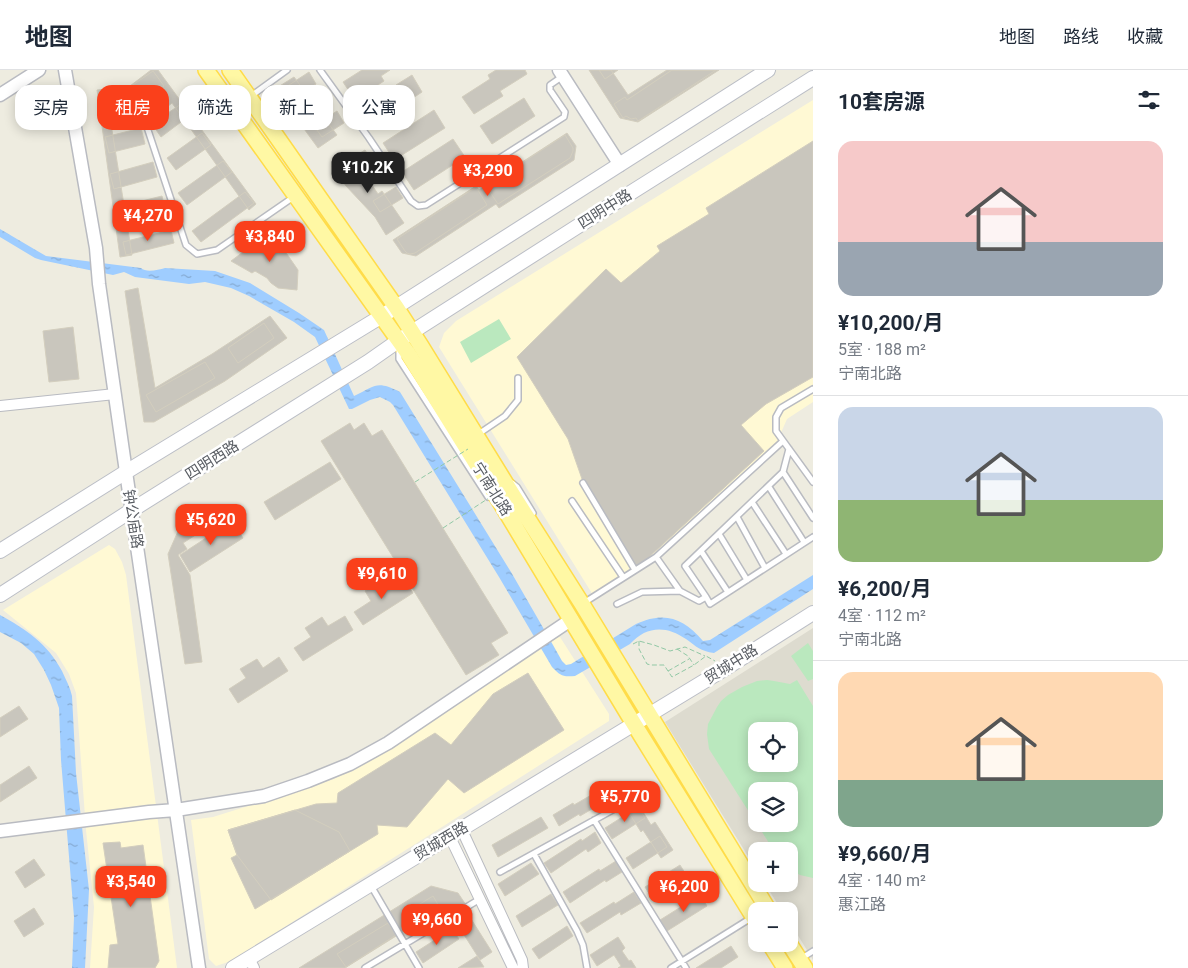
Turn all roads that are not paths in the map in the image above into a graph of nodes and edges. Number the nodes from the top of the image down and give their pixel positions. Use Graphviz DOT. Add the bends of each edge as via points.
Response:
graph roads {
  1 [pos="39,70"];
  2 [pos="65,70"];
  3 [pos="206,70"];
  4 [pos="230,70"];
  5 [pos="287,70"];
  6 [pos="320,70"];
  7 [pos="768,70"];
  8 [pos="561,73"];
  9 [pos="813,78"];
  10 [pos="240,85"];
  11 [pos="0,95"];
  12 [pos="251,97"];
  13 [pos="251,101"];
  14 [pos="148,130"];
  15 [pos="620,165"];
  16 [pos="295,195"];
  17 [pos="396,307"];
  18 [pos="382,316"];
  19 [pos="412,332"];
  20 [pos="398,341"];
  21 [pos="518,378"];
  22 [pos="813,389"];
  23 [pos="115,394"];
  24 [pos="0,406"];
  25 [pos="476,435"];
  26 [pos="783,441"];
  27 [pos="790,449"];
  28 [pos="494,464"];
  29 [pos="126,472"];
  30 [pos="783,472"];
  31 [pos="813,482"];
  32 [pos="584,483"];
  33 [pos="769,486"];
  34 [pos="494,498"];
  35 [pos="572,501"];
  36 [pos="752,502"];
  37 [pos="132,510"];
  38 [pos="737,517"];
  39 [pos="813,518"];
  40 [pos="537,520"];
  41 [pos="719,534"];
  42 [pos="813,537"];
  43 [pos="804,542"];
  44 [pos="552,544"];
  45 [pos="0,551"];
  46 [pos="701,551"];
  47 [pos="786,554"];
  48 [pos="656,557"];
  49 [pos="765,568"];
  50 [pos="634,570"];
  51 [pos="562,574"];
  52 [pos="623,577"];
  53 [pos="747,580"];
  54 [pos="680,590"];
  55 [pos="728,592"];
  56 [pos="0,595"];
  57 [pos="706,597"];
  58 [pos="582,604"];
  59 [pos="617,604"];
  60 [pos="813,613"];
  61 [pos="572,619"];
  62 [pos="649,715"];
  63 [pos="634,724"];
  64 [pos="618,807"];
  65 [pos="176,810"];
  66 [pos="594,820"];
  67 [pos="0,831"];
  68 [pos="455,832"];
  69 [pos="534,854"];
  70 [pos="500,872"];
  71 [pos="370,884"];
  72 [pos="480,899"];
  73 [pos="752,902"];
  74 [pos="753,902"];
  75 [pos="748,921"];
  76 [pos="405,944"];
  77 [pos="813,951"];
  78 [pos="775,952"];
  79 [pos="795,952"];
  80 [pos="682,961"];
  81 [pos="251,963"];
  82 [pos="802,964"];
  83 [pos="199,968"];
  84 [pos="233,968"];
  85 [pos="365,968"];
  86 [pos="419,968"];
  87 [pos="513,968"];
  88 [pos="523,968"];
  89 [pos="587,968"];
  90 [pos="671,968"];
  91 [pos="686,968"];
  92 [pos="786,968"];
  1 -- 11 [label="street"];
  2 -- 23 [label="street, 钟公庙路" via="96,248"];
  3 -- 16 [label="main road, 宁南北路"];
  4 -- 10 [label="main road"];
  5 -- 12 [label="lane"];
  6 -- 8 [label="lane" via="411,201 418,206 426,205 564,117 565,112 550,90 550,85"];
  7 -- 15 [label="main road, 四明中路"];
  8 -- 15 [label="street"];
  9 -- 19 [label="main road, 四明中路"];
  13 -- 17 [label="main road"];
  14 -- 16 [label="lane" via="186,245 197,254 217,250"];
  15 -- 17 [label="main road, 四明中路"];
  16 -- 18 [label="main road, 宁南北路"];
  17 -- 18 [label="main road, 四明中路"];
  17 -- 19 [label="main road, 宁南北路"];
  18 -- 20 [label="main road, 宁南北路"];
  18 -- 29 [label="main road"];
  19 -- 20 [label="main road, 四明中路"];
  19 -- 25 [label="main road, 宁南北路"];
  20 -- 34 [label="main road, 宁南北路" via="468,450"];
  20 -- 34 [label="lane" via="399,359"];
  20 -- 37 [label="main road, 四明西路"];
  21 -- 25 [label="lane" via="518,400 505,416"];
  22 -- 26 [label="lane" via="781,408 776,417 776,431"];
  23 -- 24 [label="street"];
  23 -- 29 [label="street, 钟公庙路"];
  25 -- 28 [label="main road, 宁南北路"];
  26 -- 27 [label="lane"];
  26 -- 48 [label="lane"];
  27 -- 30 [label="lane"];
  27 -- 31 [label="lane"];
  28 -- 40 [label="lane" via="517,488"];
  28 -- 51 [label="main road, 宁南北路"];
  29 -- 37 [label="street, 钟公庙路"];
  29 -- 45 [label="main road"];
  30 -- 33 [label="lane"];
  30 -- 39 [label="lane"];
  32 -- 50 [label="lane"];
  33 -- 36 [label="lane"];
  33 -- 43 [label="lane"];
  34 -- 61 [label="main road, 宁南北路"];
  35 -- 52 [label="lane"];
  36 -- 38 [label="lane"];
  36 -- 47 [label="lane"];
  37 -- 56 [label="main road, 四明西路"];
  37 -- 65 [label="street, 钟公庙路"];
  38 -- 41 [label="lane"];
  38 -- 49 [label="lane"];
  41 -- 46 [label="lane"];
  41 -- 53 [label="lane"];
  42 -- 43 [label="lane"];
  43 -- 47 [label="lane"];
  44 -- 51 [label="lane"];
  46 -- 55 [label="lane"];
  46 -- 57 [label="lane" via="686,566"];
  47 -- 49 [label="lane"];
  48 -- 50 [label="lane"];
  48 -- 54 [label="lane"];
  49 -- 53 [label="lane"];
  50 -- 52 [label="lane"];
  51 -- 58 [label="main road, 宁南北路"];
  52 -- 58 [label="lane"];
  53 -- 55 [label="lane"];
  54 -- 57 [label="lane" via="699,601"];
  54 -- 59 [label="lane" via="642,592"];
  55 -- 57 [label="lane" via="710,604"];
  58 -- 62 [label="main road, 宁南北路"];
  60 -- 62 [label="main road, 贸城中路"];
  61 -- 63 [label="main road, 宁南北路"];
  61 -- 65 [label="street" via="411,728 350,764 264,796"];
  62 -- 63 [label="main road, 贸城西路"];
  62 -- 74 [label="main road, 宁南北路"];
  63 -- 68 [label="main road, 贸城西路"];
  63 -- 73 [label="main road, 宁南北路"];
  64 -- 66 [label="lane"];
  65 -- 67 [label="street"];
  65 -- 83 [label="street, 钟公庙路"];
  66 -- 69 [label="lane"];
  66 -- 80 [label="lane"];
  68 -- 71 [label="main road, 贸城西路"];
  68 -- 72 [label="street"];
  68 -- 88 [label="street" via="522,960"];
  69 -- 70 [label="lane"];
  69 -- 89 [label="lane" via="577,931"];
  71 -- 76 [label="lane"];
  71 -- 81 [label="main road, 贸城西路"];
  72 -- 76 [label="lane"];
  72 -- 87 [label="street"];
  75 -- 80 [label="lane"];
  76 -- 85 [label="lane"];
  76 -- 86 [label="lane"];
  77 -- 82 [label="lane"];
  78 -- 92 [label="main road"];
  79 -- 82 [label="main road"];
  80 -- 90 [label="lane"];
  80 -- 91 [label="lane"];
  81 -- 84 [label="main road, 贸城西路"];
}
